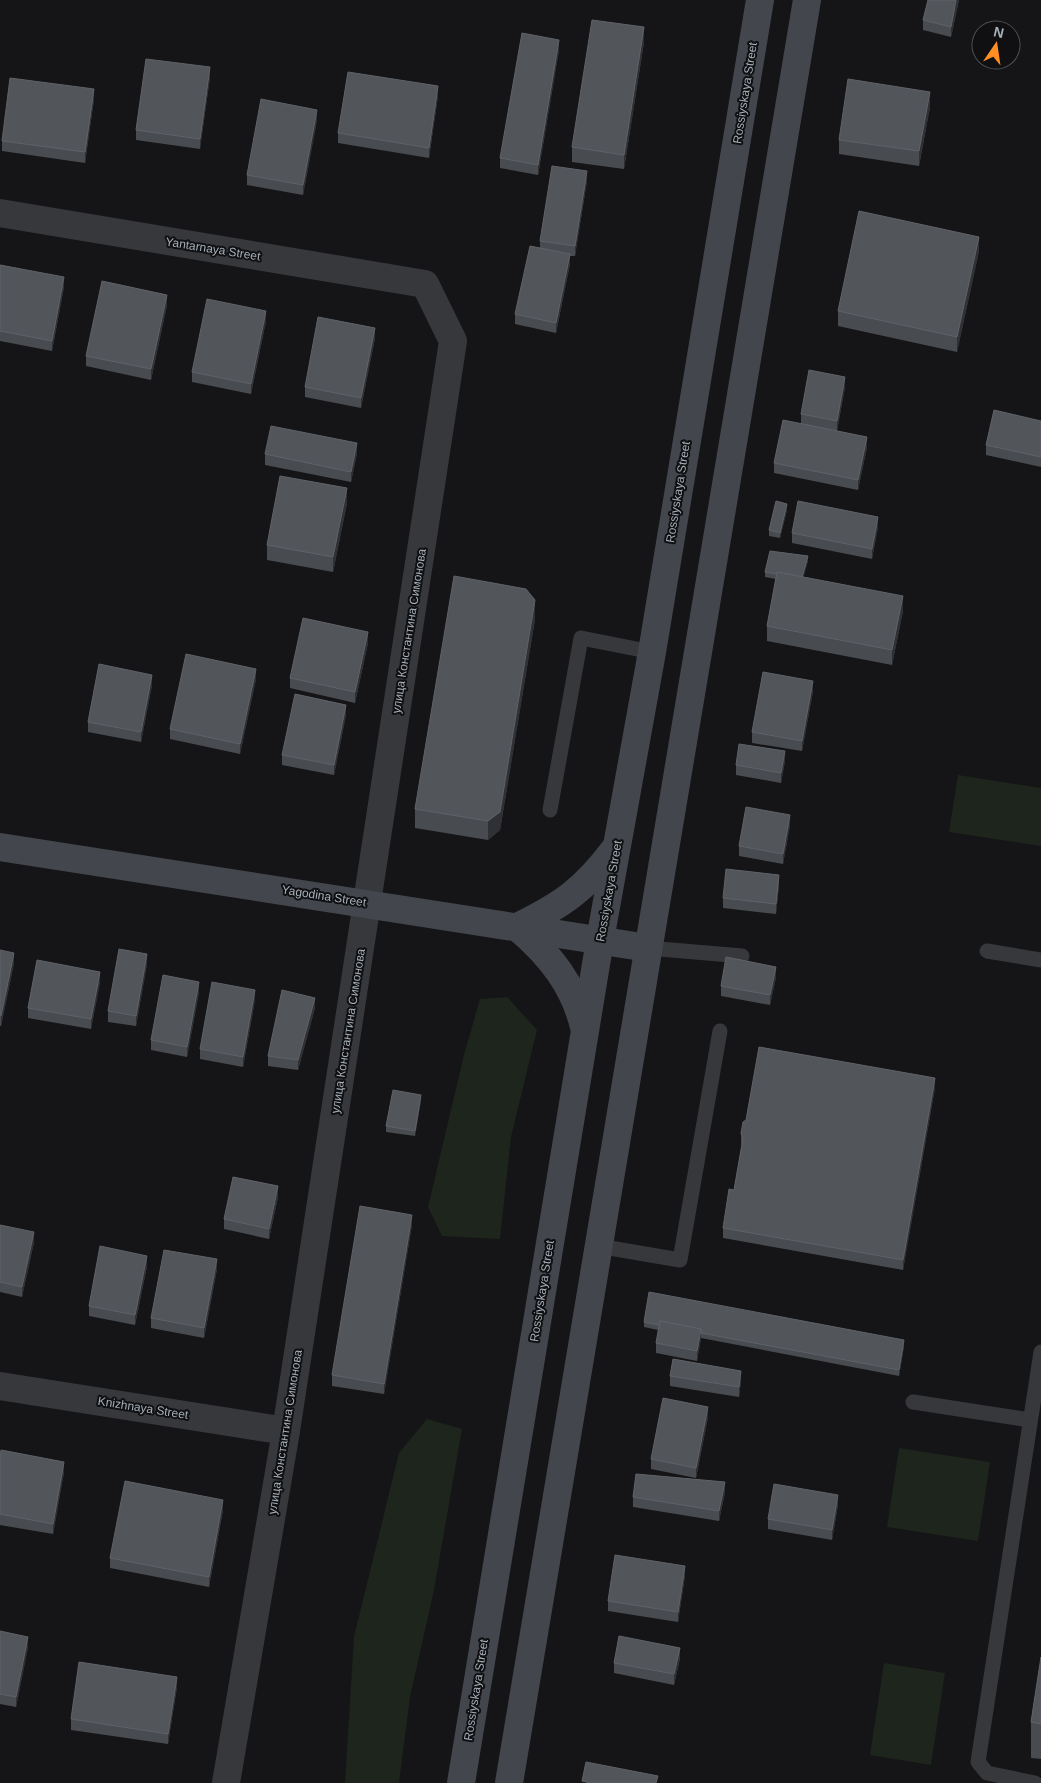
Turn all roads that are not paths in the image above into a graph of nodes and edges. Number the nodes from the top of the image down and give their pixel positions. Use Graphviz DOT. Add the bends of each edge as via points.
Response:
graph roads {
  1 [pos="760,0"];
  2 [pos="807,0"];
  3 [pos="0,213"];
  4 [pos="425,284"];
  5 [pos="652,652"];
  6 [pos="550,810"];
  7 [pos="0,847"];
  8 [pos="617,847"];
  9 [pos="368,902"];
  10 [pos="517,927"];
  11 [pos="600,940"];
  12 [pos="648,948"];
  13 [pos="987,951"];
  14 [pos="742,956"];
  15 [pos="1041,960"];
  16 [pos="585,1031"];
  17 [pos="720,1031"];
  18 [pos="598,1246"];
  19 [pos="1041,1352"];
  20 [pos="0,1386"];
  21 [pos="913,1402"];
  22 [pos="1030,1420"];
  23 [pos="286,1432"];
  24 [pos="226,1783"];
  25 [pos="461,1783"];
  26 [pos="510,1783"];
  27 [pos="1035,1783"];
  1 -- 5 [label="main road, Rossiyskaya Street"];
  2 -- 12 [label="main road"];
  3 -- 4 [label="street, Yantarnaya Street"];
  4 -- 9 [label="street, улица Константина Симонова" via="453,341"];
  5 -- 6 [label="lane" via="581,638"];
  5 -- 8 [label="main road, Rossiyskaya Street"];
  7 -- 9 [label="main road, Yagodina Street"];
  8 -- 10 [label="main road" via="594,877 577,892 562,904"];
  8 -- 11 [label="main road, Rossiyskaya Street"];
  9 -- 10 [label="main road, Yagodina Street"];
  9 -- 23 [label="street, улица Константина Симонова"];
  10 -- 11 [label="main road, Yagodina Street"];
  10 -- 16 [label="main road" via="542,947 565,978 580,1010"];
  11 -- 12 [label="main road, Yagodina Street"];
  11 -- 16 [label="main road, Rossiyskaya Street"];
  12 -- 14 [label="lane"];
  12 -- 18 [label="main road"];
  13 -- 15 [label="lane"];
  16 -- 25 [label="main road, Rossiyskaya Street"];
  17 -- 18 [label="lane" via="680,1260"];
  18 -- 26 [label="main road"];
  19 -- 22 [label="lane"];
  20 -- 23 [label="street, Knizhnaya Street"];
  21 -- 22 [label="lane"];
  22 -- 27 [label="lane" via="978,1762 987,1774"];
  23 -- 24 [label="street, улица Константина Симонова"];
}
